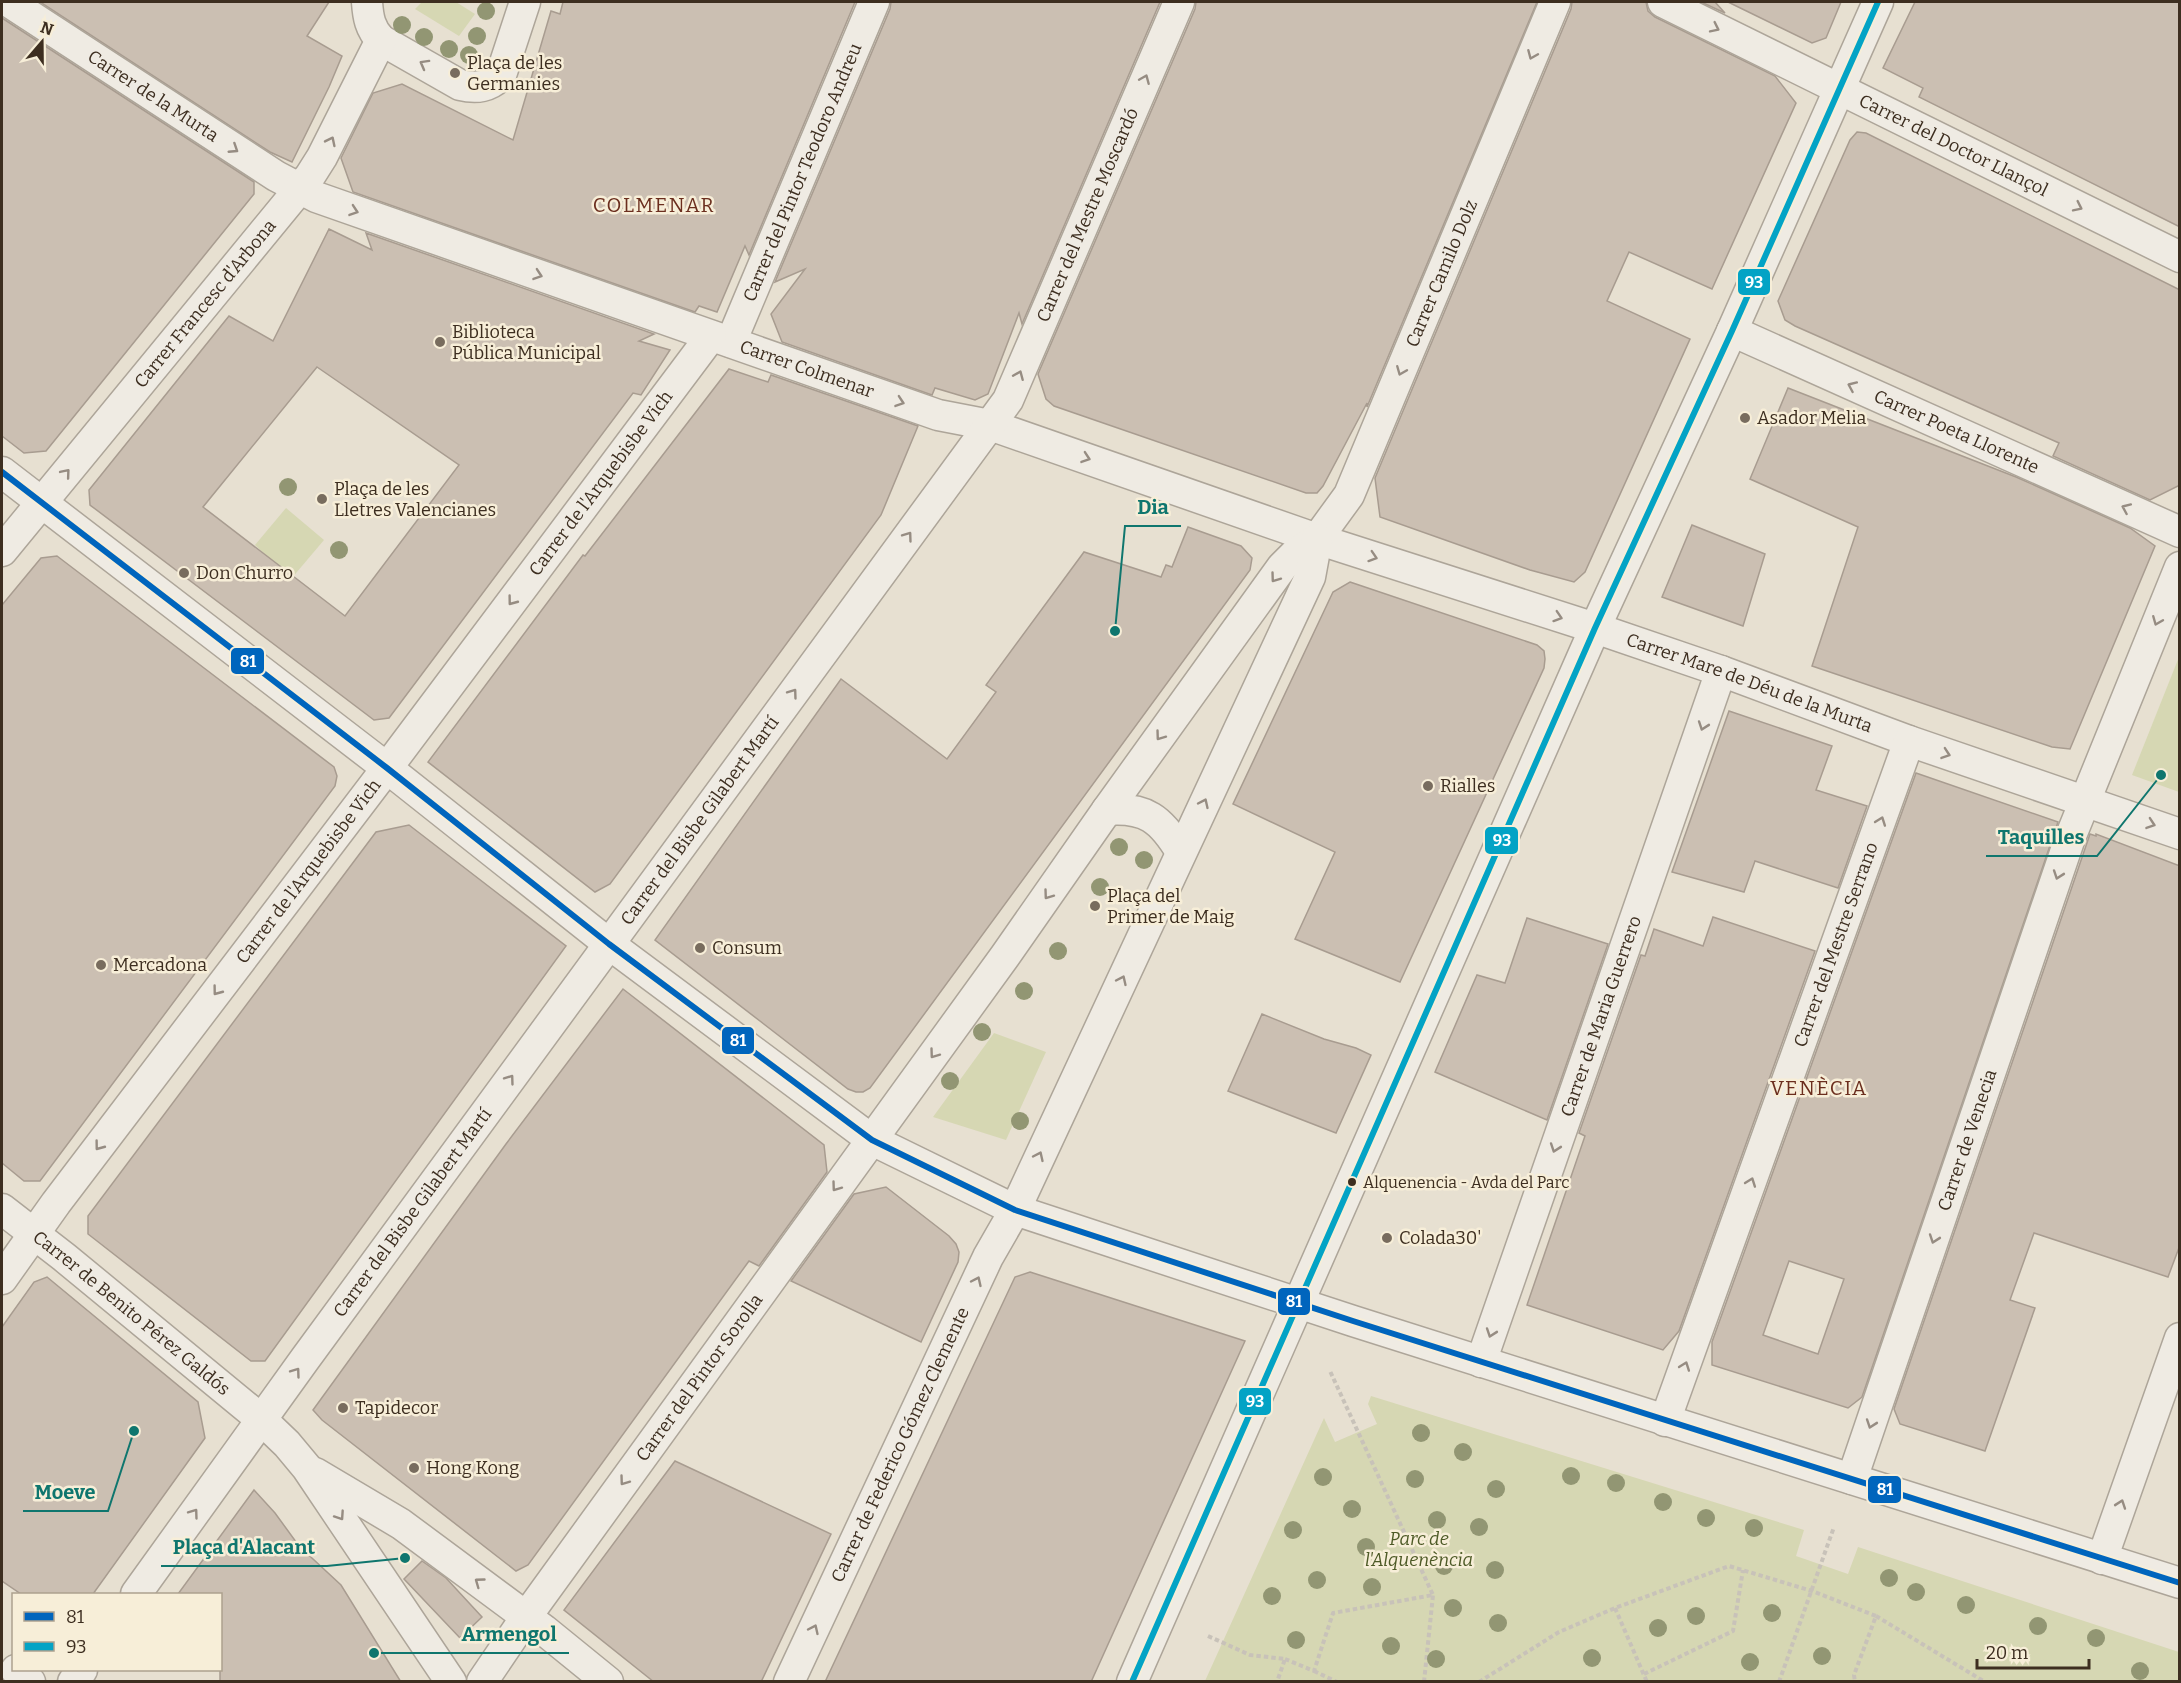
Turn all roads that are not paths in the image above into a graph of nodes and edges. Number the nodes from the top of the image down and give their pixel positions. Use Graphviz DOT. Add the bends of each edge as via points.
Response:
graph roads {
  1 [pos="9,2"];
  2 [pos="367,2"];
  3 [pos="525,2"];
  4 [pos="874,2"];
  5 [pos="1179,2"];
  6 [pos="1555,2"];
  7 [pos="1663,2"];
  8 [pos="1878,2"];
  9 [pos="381,40"];
  10 [pos="1838,89"];
  11 [pos="299,190"];
  12 [pos="2180,257"];
  13 [pos="1732,331"];
  14 [pos="721,339"];
  15 [pos="990,425"];
  16 [pos="2,472"];
  17 [pos="42,502"];
  18 [pos="2180,532"];
  19 [pos="1317,539"];
  20 [pos="2,551"];
  21 [pos="2180,567"];
  22 [pos="1595,628"];
  23 [pos="1721,671"];
  24 [pos="1909,741"];
  25 [pos="387,768"];
  26 [pos="2085,801"];
  27 [pos="1107,810"];
  28 [pos="2180,834"];
  29 [pos="1181,852"];
  30 [pos="609,944"];
  31 [pos="872,1140"];
  32 [pos="2,1209"];
  33 [pos="1015,1210"];
  34 [pos="34,1235"];
  35 [pos="2,1279"];
  36 [pos="1298,1302"];
  37 [pos="2179,1342"];
  38 [pos="1481,1362"];
  39 [pos="262,1420"];
  40 [pos="1665,1420"];
  41 [pos="307,1468"];
  42 [pos="1852,1479"];
  43 [pos="401,1524"];
  44 [pos="368,1557"];
  45 [pos="2102,1559"];
  46 [pos="2180,1583"];
  47 [pos="137,1593"];
  48 [pos="526,1617"];
  49 [pos="17,1671"];
  50 [pos="30,1682"];
  51 [pos="450,1682"];
  52 [pos="482,1682"];
  53 [pos="608,1682"];
  54 [pos="789,1682"];
  55 [pos="1132,1682"];
  1 -- 11 [label="street, Carrer de la Murta, one-way"];
  2 -- 9 [label="street" via="374,33"];
  3 -- 9 [label="street, one-way" via="501,75 484,86 460,85"];
  4 -- 14 [label="street, Carrer del Pintor Teodoro Andreu"];
  15 -- 5 [label="street, Carrer del Mestre Moscardó, one-way" via="1008,400"];
  6 -- 19 [label="street, Carrer Camilo Dolz, one-way" via="1349,495"];
  7 -- 10 [label="street, Carrer del Doctor Llançol, one-way"];
  8 -- 10 [label="street"];
  11 -- 9 [label="street, Carrer Francesc d'Arbona, one-way" via="322,157"];
  10 -- 12 [label="street, Carrer del Doctor Llançol, one-way"];
  10 -- 13 [label="street"];
  11 -- 14 [label="street, Carrer Colmenar, one-way"];
  17 -- 11 [label="street, Carrer Francesc d'Arbona, one-way"];
  18 -- 13 [label="street, Carrer Poeta Llorente, one-way"];
  13 -- 22 [label="street"];
  14 -- 15 [label="street, Carrer Colmenar, one-way" via="938,415"];
  14 -- 25 [label="street, Carrer de l'Arquebisbe Vich, one-way"];
  15 -- 19 [label="street, Carrer Colmenar, one-way"];
  30 -- 15 [label="street, Carrer del Bisbe Gilabert Martí, one-way"];
  16 -- 17 [label="street"];
  17 -- 20 [label="street, Carrer Francesc d'Arbona"];
  17 -- 25 [label="street"];
  19 -- 22 [label="street, Carrer Mare de Déu de la Murta, one-way"];
  19 -- 27 [label="street, one-way" via="1282,567"];
  29 -- 19 [label="street, one-way" via="1310,577"];
  21 -- 26 [label="street, Carrer de Venecia, one-way"];
  22 -- 23 [label="street, Carrer Mare de Déu de la Murta"];
  22 -- 36 [label="street"];
  23 -- 24 [label="street, Carrer Mare de Déu de la Murta"];
  23 -- 38 [label="street, Carrer de Maria Guerrero, one-way"];
  24 -- 26 [label="street, Carrer Mare de Déu de la Murta, one-way"];
  40 -- 24 [label="street, Carrer del Mestre Serrano, one-way"];
  25 -- 30 [label="street"];
  25 -- 34 [label="street, Carrer de l'Arquebisbe Vich, one-way"];
  26 -- 28 [label="street, Carrer Mare de Déu de la Murta, one-way"];
  26 -- 42 [label="street, Carrer de Venecia, one-way"];
  27 -- 29 [label="street" via="1127,809 1158,821"];
  27 -- 31 [label="street, one-way"];
  33 -- 29 [label="street, one-way"];
  30 -- 31 [label="street"];
  39 -- 30 [label="street, Carrer del Bisbe Gilabert Martí, one-way"];
  31 -- 33 [label="street"];
  31 -- 48 [label="street, Carrer del Pintor Sorolla, one-way"];
  32 -- 34 [label="street, Carrer de Benito Pérez Galdós"];
  33 -- 36 [label="street"];
  54 -- 33 [label="street, Carrer de Federico Gómez Clemente, one-way" via="988,1257"];
  34 -- 35 [label="street, Carrer de l'Arquebisbe Vich"];
  34 -- 39 [label="street, Carrer de Benito Pérez Galdós"];
  36 -- 38 [label="street"];
  36 -- 55 [label="street"];
  45 -- 37 [label="street, one-way"];
  38 -- 40 [label="street"];
  39 -- 41 [label="street, Carrer de Benito Pérez Galdós"];
  47 -- 39 [label="street, Carrer del Bisbe Gilabert Martí, one-way"];
  40 -- 42 [label="street"];
  41 -- 43 [label="street"];
  41 -- 44 [label="street, one-way"];
  42 -- 45 [label="street"];
  43 -- 44 [label="street" via="378,1534"];
  48 -- 43 [label="street, one-way"];
  44 -- 51 [label="street"];
  45 -- 46 [label="street"];
  48 -- 52 [label="street, Carrer del Pintor Sorolla"];
  48 -- 53 [label="street"];
  49 -- 50 [label="street"];
}
